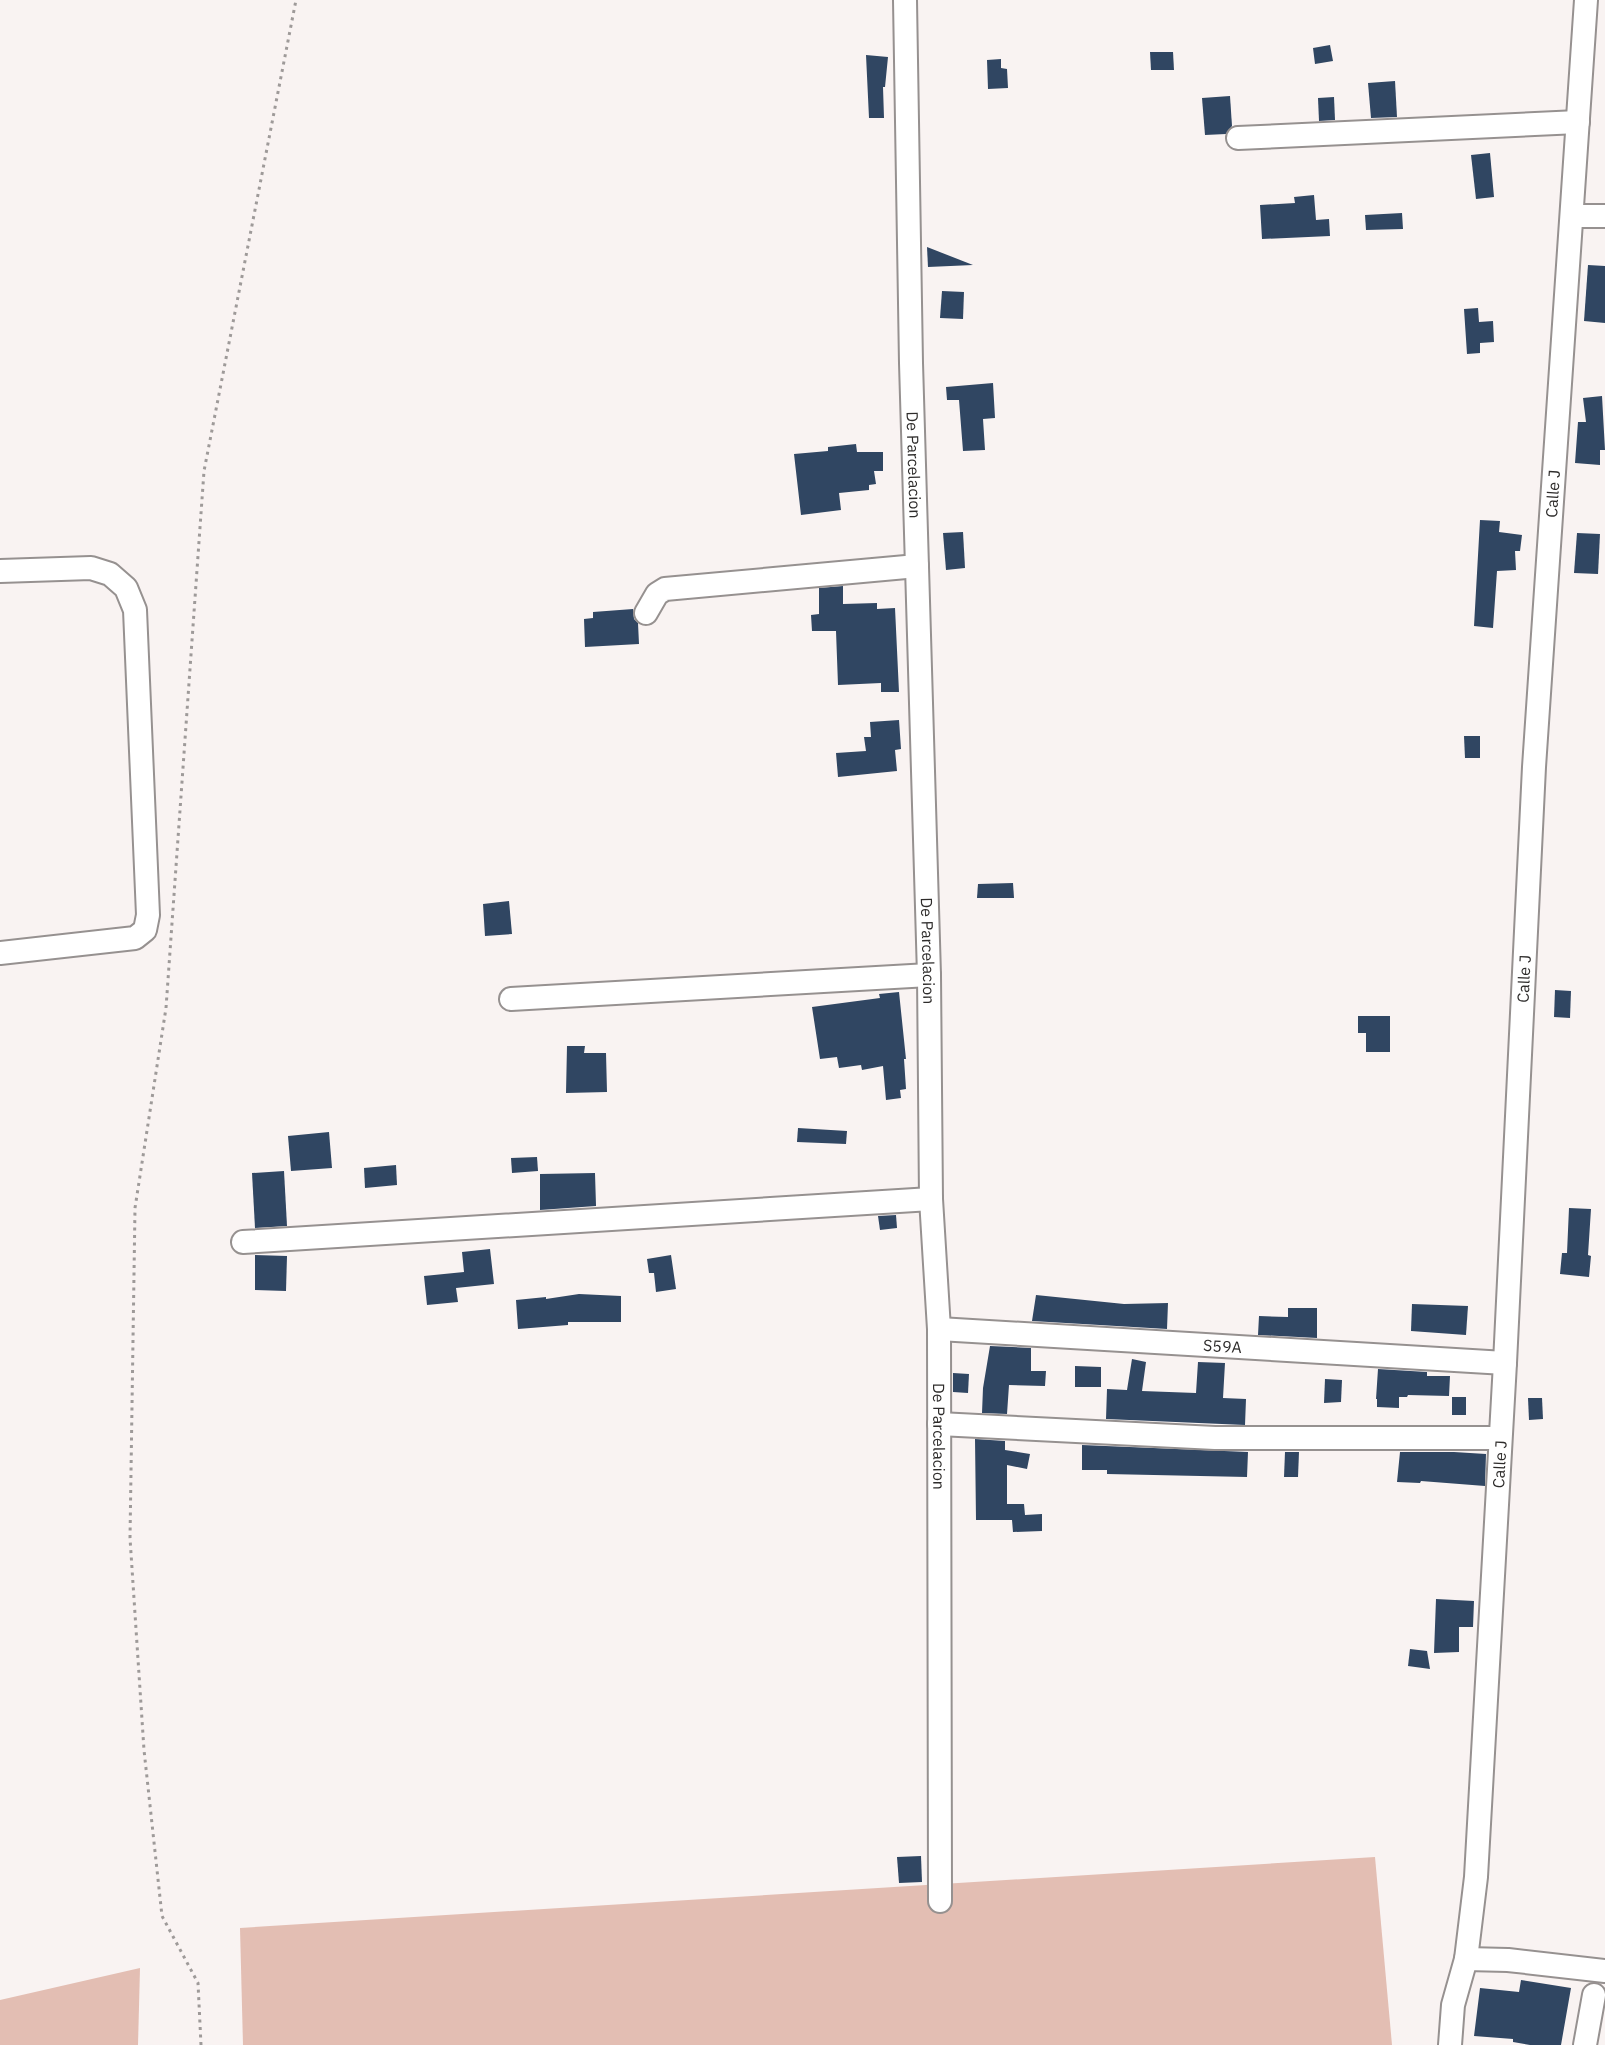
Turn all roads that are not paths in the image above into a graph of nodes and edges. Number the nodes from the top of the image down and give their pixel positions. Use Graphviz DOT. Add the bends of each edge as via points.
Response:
graph roads {
  1 [pos="905,0"];
  2 [pos="1592,5"];
  3 [pos="1578,122"];
  4 [pos="1238,138"];
  5 [pos="1572,216"];
  6 [pos="1605,216"];
  7 [pos="917,566"];
  8 [pos="0,571"];
  9 [pos="646,613"];
  10 [pos="0,953"];
  11 [pos="929,975"];
  12 [pos="511,999"];
  13 [pos="932,1199"];
  14 [pos="243,1242"];
  15 [pos="939,1329"];
  16 [pos="1505,1363"];
  17 [pos="939,1424"];
  18 [pos="1500,1438"];
  19 [pos="940,1901"];
  20 [pos="1466,1959"];
  21 [pos="1605,1971"];
  22 [pos="1594,1995"];
  23 [pos="1450,2045"];
  24 [pos="1586,2045"];
  1 -- 7 [label="street, De Parcelacion"];
  2 -- 3 [label="street, Calle J"];
  3 -- 4 [label="street"];
  3 -- 5 [label="street, Calle J"];
  5 -- 6 [label="street"];
  5 -- 16 [label="street, Calle J" via="1534,767"];
  7 -- 9 [label="street" via="665,589 657,594"];
  7 -- 11 [label="street, De Parcelacion"];
  8 -- 10 [label="street" via="91,568 110,574 126,588 135,610 148,915 145,930 135,938"];
  11 -- 12 [label="street"];
  11 -- 13 [label="street, De Parcelacion"];
  13 -- 14 [label="street"];
  13 -- 15 [label="street, De Parcelacion"];
  15 -- 16 [label="street, S59A"];
  15 -- 17 [label="street, De Parcelacion"];
  16 -- 18 [label="street, Calle J"];
  17 -- 18 [label="street" via="1215,1438"];
  17 -- 19 [label="street, De Parcelacion"];
  18 -- 20 [label="street, Calle J" via="1476,1877"];
  20 -- 21 [label="street"];
  20 -- 23 [label="street, Calle J" via="1453,2005"];
  22 -- 24 [label="street"];
}
